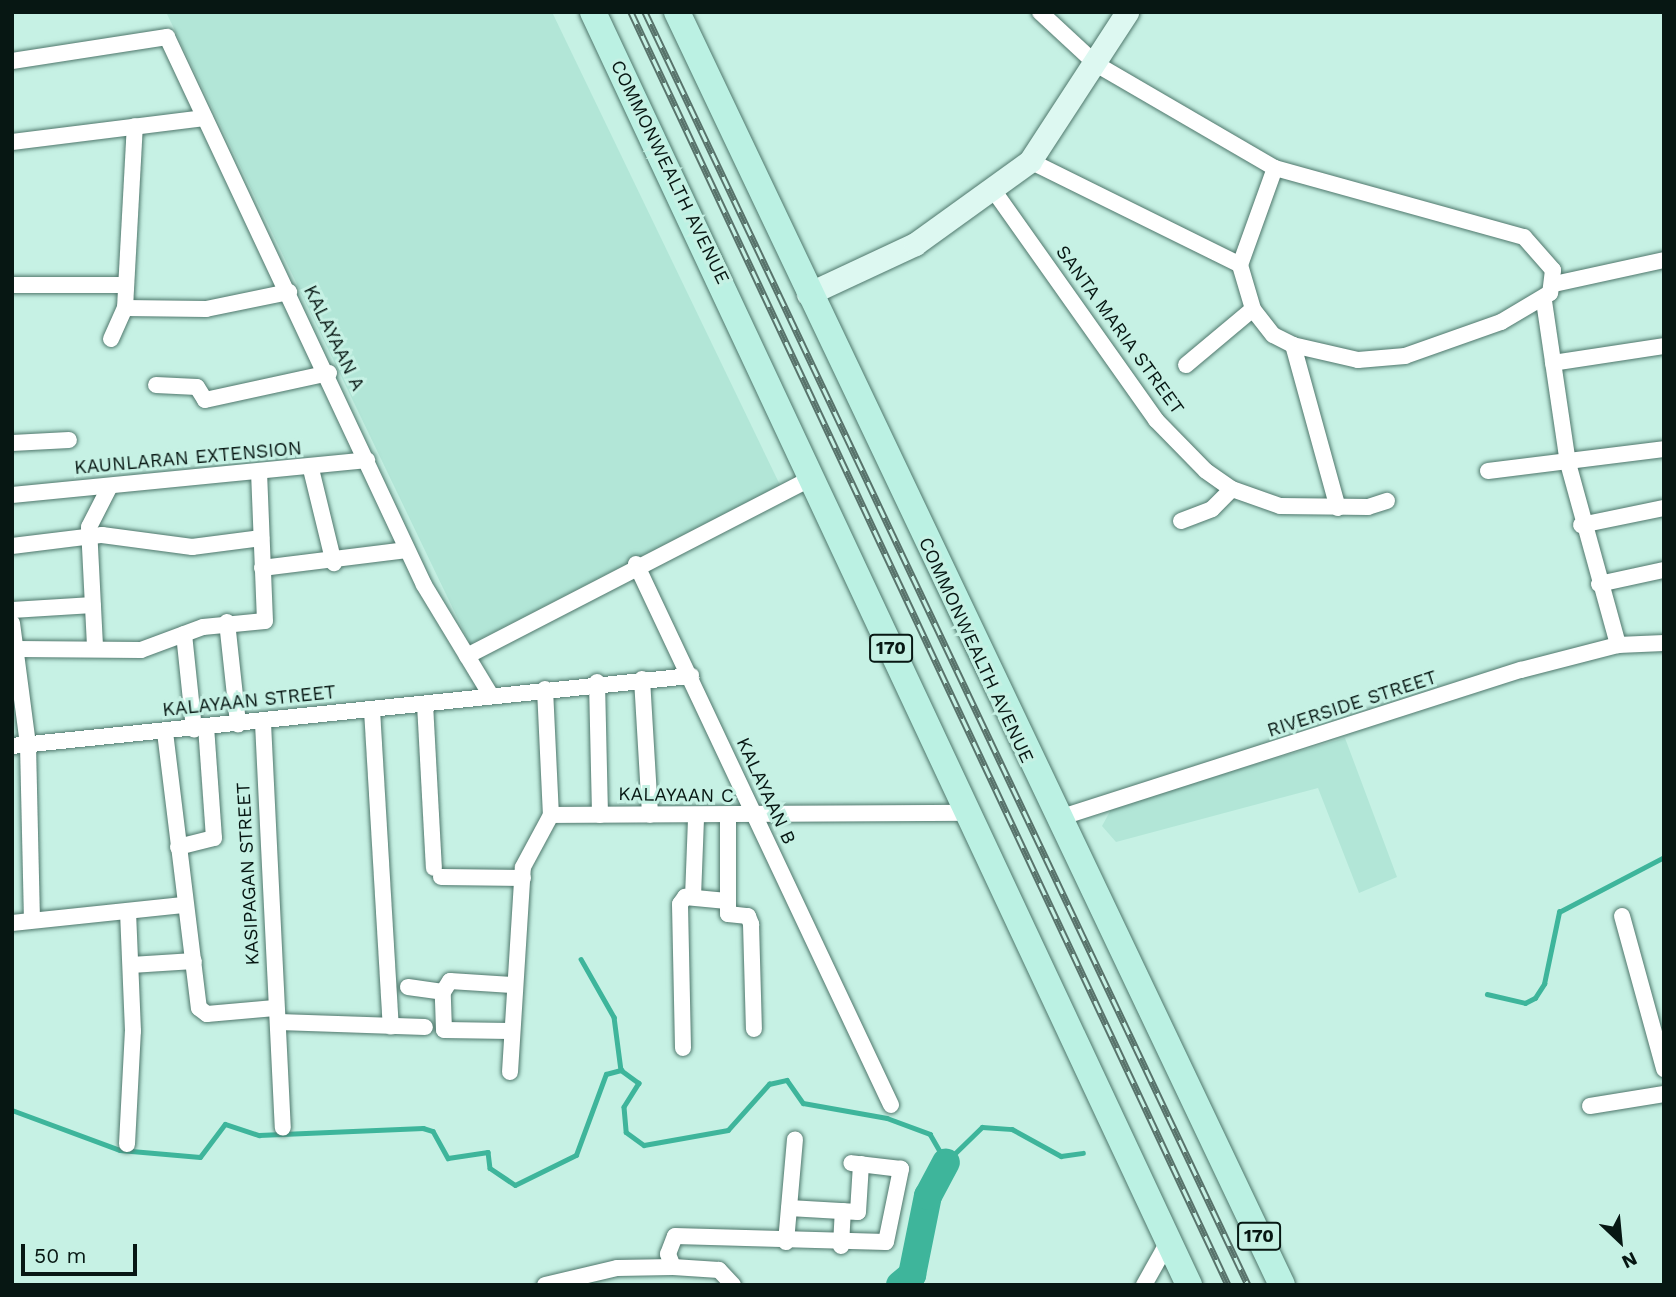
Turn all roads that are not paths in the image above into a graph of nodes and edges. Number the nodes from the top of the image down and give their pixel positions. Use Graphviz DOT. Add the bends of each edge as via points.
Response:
graph roads {
  1 [pos="593,12"];
  2 [pos="677,12"];
  3 [pos="1041,12"];
  4 [pos="1127,12"];
  5 [pos="12,61"];
  6 [pos="1096,64"];
  7 [pos="205,118"];
  8 [pos="135,126"];
  9 [pos="12,142"];
  10 [pos="1030,162"];
  11 [pos="1275,168"];
  12 [pos="994,191"];
  13 [pos="1664,260"];
  14 [pos="1240,265"];
  15 [pos="1555,284"];
  16 [pos="12,285"];
  17 [pos="126,285"];
  18 [pos="289,292"];
  19 [pos="808,294"];
  20 [pos="1544,301"];
  21 [pos="125,308"];
  22 [pos="1253,309"];
  23 [pos="111,339"];
  24 [pos="1293,345"];
  25 [pos="1664,346"];
  26 [pos="1552,363"];
  27 [pos="1186,365"];
  28 [pos="328,373"];
  29 [pos="156,385"];
  30 [pos="69,440"];
  31 [pos="12,443"];
  32 [pos="1664,449"];
  33 [pos="367,460"];
  34 [pos="1568,463"];
  35 [pos="311,469"];
  36 [pos="1488,471"];
  37 [pos="260,474"];
  38 [pos="814,477"];
  39 [pos="110,486"];
  40 [pos="1232,489"];
  41 [pos="12,495"];
  42 [pos="1387,501"];
  43 [pos="1338,508"];
  44 [pos="1664,508"];
  45 [pos="1181,521"];
  46 [pos="1581,525"];
  47 [pos="90,535"];
  48 [pos="261,538"];
  49 [pos="12,545"];
  50 [pos="407,550"];
  51 [pos="334,563"];
  52 [pos="636,564"];
  53 [pos="262,568"];
  54 [pos="1664,570"];
  55 [pos="1599,584"];
  56 [pos="93,605"];
  57 [pos="12,610"];
  58 [pos="227,622"];
  59 [pos="12,623"];
  60 [pos="184,634"];
  61 [pos="1664,643"];
  62 [pos="1618,645"];
  63 [pos="94,646"];
  64 [pos="17,649"];
  65 [pos="467,656"];
  66 [pos="691,676"];
  67 [pos="642,680"];
  68 [pos="597,682"];
  69 [pos="545,689"];
  70 [pos="490,694"];
  71 [pos="425,704"];
  72 [pos="372,710"];
  73 [pos="262,723"];
  74 [pos="238,724"];
  75 [pos="200,728"];
  76 [pos="164,732"];
  77 [pos="20,745"];
  78 [pos="969,813"];
  79 [pos="551,815"];
  80 [pos="600,815"];
  81 [pos="650,815"];
  82 [pos="752,816"];
  83 [pos="696,818"];
  84 [pos="728,818"];
  85 [pos="1056,819"];
  86 [pos="178,847"];
  87 [pos="523,877"];
  88 [pos="692,897"];
  89 [pos="727,901"];
  90 [pos="183,905"];
  91 [pos="128,911"];
  92 [pos="1622,916"];
  93 [pos="32,920"];
  94 [pos="12,923"];
  95 [pos="194,961"];
  96 [pos="131,965"];
  97 [pos="512,985"];
  98 [pos="408,987"];
  99 [pos="443,992"];
  100 [pos="277,1015"];
  101 [pos="391,1026"];
  102 [pos="425,1027"];
  103 [pos="754,1029"];
  104 [pos="510,1031"];
  105 [pos="683,1048"];
  106 [pos="1664,1069"];
  107 [pos="510,1072"];
  108 [pos="1664,1094"];
  109 [pos="891,1105"];
  110 [pos="1590,1106"];
  111 [pos="283,1128"];
  112 [pos="795,1139"];
  113 [pos="127,1144"];
  114 [pos="789,1208"];
  115 [pos="843,1211"];
  116 [pos="786,1242"];
  117 [pos="1168,1242"];
  118 [pos="841,1245"];
  119 [pos="617,1268"];
  120 [pos="682,1274"];
  121 [pos="545,1285"];
  122 [pos="621,1285"];
  123 [pos="733,1285"];
  124 [pos="1144,1285"];
  125 [pos="1189,1285"];
  126 [pos="1282,1285"];
  1 -- 38 [label="main road, COMMONWEALTH AVENUE / 170"];
  2 -- 19 [label="main road, COMMONWEALTH AVENUE / 170"];
  3 -- 6 [label="street"];
  4 -- 6 [label="main road"];
  5 -- 7 [label="street, KALAYAAN A" via="167,37"];
  6 -- 10 [label="main road"];
  6 -- 11 [label="street"];
  7 -- 8 [label="street"];
  7 -- 18 [label="street, KALAYAAN A"];
  8 -- 9 [label="street"];
  8 -- 17 [label="street"];
  10 -- 12 [label="main road"];
  10 -- 14 [label="street"];
  11 -- 14 [label="street"];
  11 -- 15 [label="street" via="1524,237 1547,257"];
  12 -- 19 [label="main road" via="915,244"];
  12 -- 40 [label="street, SANTA MARIA STREET" via="1156,420"];
  13 -- 15 [label="street"];
  14 -- 22 [label="street"];
  15 -- 20 [label="street"];
  16 -- 17 [label="street"];
  17 -- 21 [label="street"];
  18 -- 21 [label="street" via="206,309"];
  18 -- 28 [label="street, KALAYAAN A"];
  19 -- 85 [label="main road, COMMONWEALTH AVENUE / 170"];
  20 -- 24 [label="street" via="1451,344 1405,356 1358,360"];
  20 -- 26 [label="street"];
  21 -- 23 [label="street"];
  22 -- 24 [label="street" via="1273,335"];
  22 -- 27 [label="street"];
  24 -- 43 [label="street"];
  25 -- 26 [label="street"];
  26 -- 34 [label="street"];
  28 -- 29 [label="street" via="205,400 197,387"];
  28 -- 33 [label="street, KALAYAAN A"];
  30 -- 31 [label="street"];
  32 -- 34 [label="street"];
  33 -- 35 [label="street, KAUNLARAN EXTENSION"];
  33 -- 50 [label="street, KALAYAAN A"];
  34 -- 36 [label="street"];
  34 -- 46 [label="street"];
  35 -- 37 [label="street, KAUNLARAN EXTENSION"];
  35 -- 51 [label="street"];
  37 -- 39 [label="street, KAUNLARAN EXTENSION"];
  37 -- 48 [label="street"];
  38 -- 52 [label="street"];
  38 -- 78 [label="main road, COMMONWEALTH AVENUE / 170"];
  39 -- 41 [label="street, KAUNLARAN EXTENSION"];
  39 -- 47 [label="street"];
  40 -- 43 [label="street, SANTA MARIA STREET" via="1280,506"];
  40 -- 45 [label="street" via="1212,509"];
  42 -- 43 [label="street, SANTA MARIA STREET"];
  44 -- 46 [label="street"];
  46 -- 55 [label="street"];
  47 -- 48 [label="street" via="192,547"];
  47 -- 49 [label="street"];
  47 -- 56 [label="street"];
  48 -- 53 [label="street"];
  50 -- 51 [label="street"];
  50 -- 65 [label="street, KALAYAAN A"];
  51 -- 53 [label="street"];
  52 -- 65 [label="street"];
  52 -- 66 [label="street, KALAYAAN B"];
  53 -- 58 [label="street" via="265,621"];
  54 -- 55 [label="street"];
  55 -- 62 [label="street"];
  56 -- 57 [label="street"];
  56 -- 63 [label="street"];
  58 -- 60 [label="street"];
  58 -- 74 [label="street"];
  59 -- 64 [label="street"];
  60 -- 63 [label="street" via="141,650"];
  60 -- 75 [label="street"];
  61 -- 62 [label="street, RIVERSIDE STREET"];
  62 -- 85 [label="street, RIVERSIDE STREET"];
  63 -- 64 [label="street"];
  64 -- 77 [label="street"];
  65 -- 70 [label="street, KALAYAAN A"];
  66 -- 67 [label="street"];
  66 -- 82 [label="street, KALAYAAN B"];
  67 -- 68 [label="street"];
  67 -- 81 [label="street"];
  68 -- 69 [label="street"];
  68 -- 80 [label="street"];
  69 -- 70 [label="street"];
  69 -- 79 [label="street"];
  70 -- 71 [label="street, KALAYAAN STREET"];
  71 -- 72 [label="street, KALAYAAN STREET"];
  71 -- 87 [label="street" via="438,872"];
  72 -- 73 [label="street, KALAYAAN STREET"];
  72 -- 101 [label="street"];
  73 -- 74 [label="street, KALAYAAN STREET"];
  73 -- 100 [label="street, KASIPAGAN STREET"];
  74 -- 75 [label="street, KALAYAAN STREET"];
  75 -- 76 [label="street, KALAYAAN STREET"];
  75 -- 86 [label="street" via="214,838"];
  76 -- 77 [label="street, KALAYAAN STREET"];
  76 -- 86 [label="street"];
  77 -- 93 [label="street"];
  78 -- 82 [label="street, KALAYAAN C"];
  78 -- 117 [label="main road, COMMONWEALTH AVENUE / 170"];
  79 -- 80 [label="street, KALAYAAN C"];
  79 -- 87 [label="street"];
  80 -- 81 [label="street, KALAYAAN C"];
  81 -- 83 [label="street, KALAYAAN C"];
  82 -- 84 [label="street, KALAYAAN C"];
  82 -- 109 [label="street, KALAYAAN B"];
  83 -- 84 [label="street, KALAYAAN C"];
  83 -- 88 [label="street"];
  84 -- 89 [label="street"];
  85 -- 126 [label="main road, COMMONWEALTH AVENUE / 170"];
  86 -- 90 [label="street"];
  87 -- 97 [label="street"];
  88 -- 89 [label="street"];
  88 -- 105 [label="street" via="680,904"];
  89 -- 103 [label="street" via="727,914 748,916 751,924"];
  90 -- 91 [label="street"];
  90 -- 95 [label="street"];
  91 -- 93 [label="street"];
  91 -- 96 [label="street"];
  92 -- 106 [label="street"];
  93 -- 94 [label="street"];
  95 -- 96 [label="street"];
  95 -- 100 [label="street" via="203,1014"];
  96 -- 113 [label="street" via="133,1091"];
  97 -- 99 [label="street" via="450,981"];
  97 -- 104 [label="street"];
  98 -- 99 [label="street"];
  99 -- 104 [label="street" via="444,1030"];
  100 -- 101 [label="street"];
  100 -- 111 [label="street, KASIPAGAN STREET"];
  101 -- 102 [label="street"];
  104 -- 107 [label="street"];
  108 -- 110 [label="street"];
  112 -- 114 [label="street"];
  114 -- 115 [label="street"];
  114 -- 116 [label="street"];
  115 -- 118 [label="street"];
  115 -- 118 [label="street" via="860,1210 856,1163 900,1167 891,1230 879,1246"];
  116 -- 118 [label="street"];
  116 -- 120 [label="street" via="680,1235 668,1254"];
  117 -- 124 [label="street"];
  117 -- 125 [label="main road, COMMONWEALTH AVENUE / 170"];
  119 -- 120 [label="street"];
  119 -- 121 [label="street"];
  119 -- 122 [label="street"];
  120 -- 123 [label="street" via="719,1270"];
}
